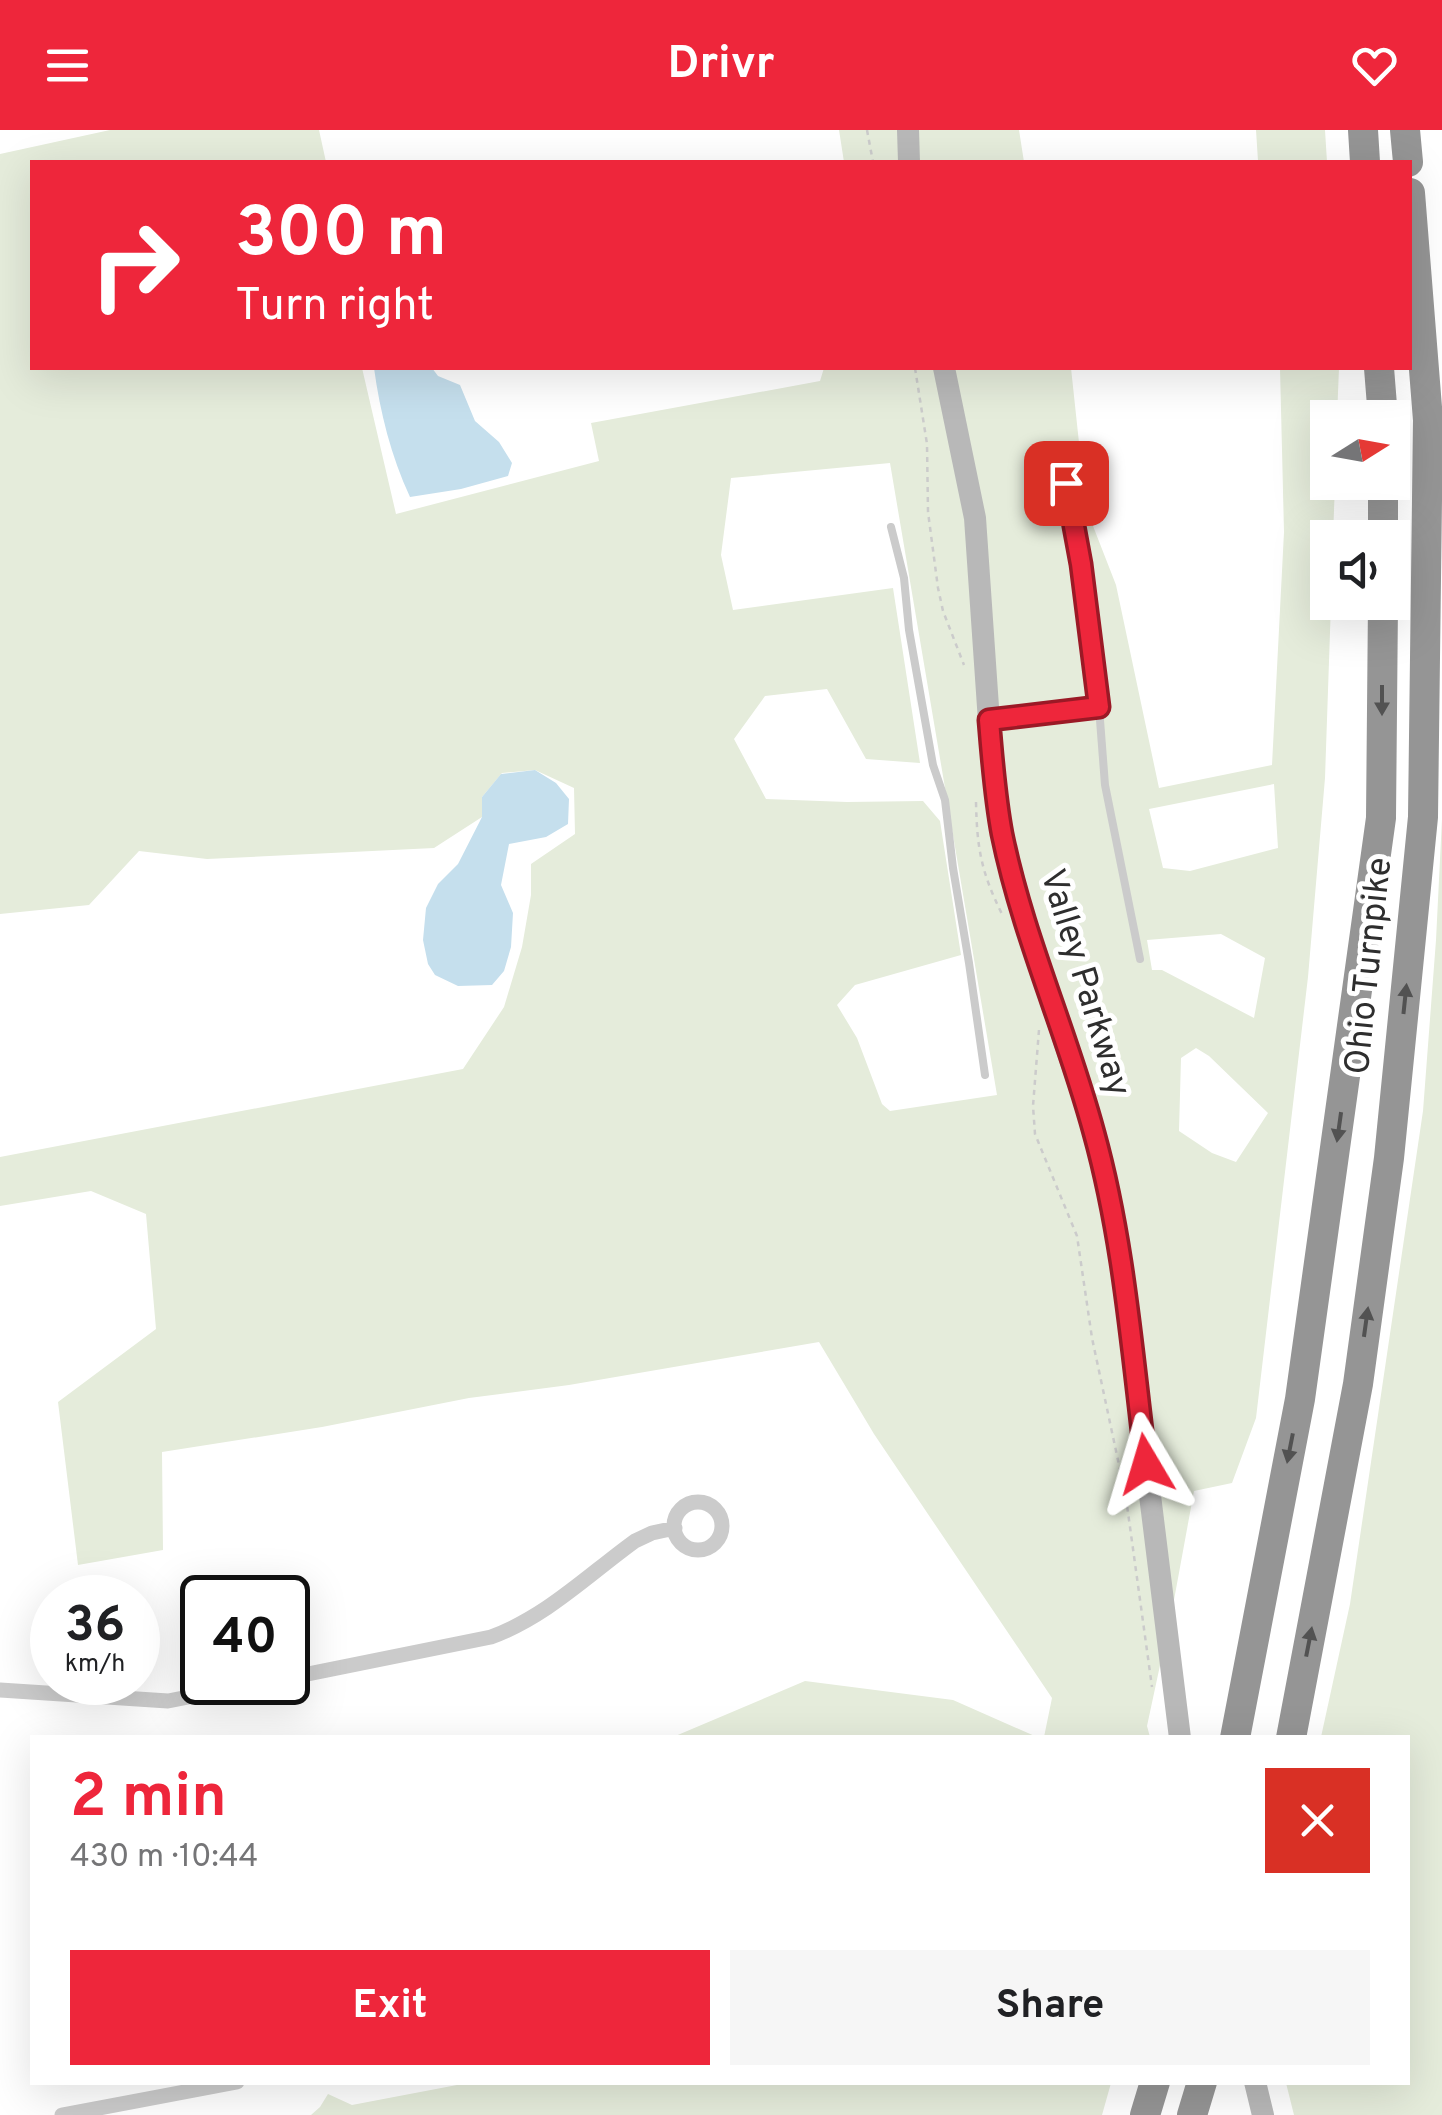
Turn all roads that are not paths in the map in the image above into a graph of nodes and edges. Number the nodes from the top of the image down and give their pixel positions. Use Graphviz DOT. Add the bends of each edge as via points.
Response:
graph roads {
  1 [pos="908,130"];
  2 [pos="1363,130"];
  3 [pos="1405,130"];
  4 [pos="909,160"];
  5 [pos="1365,160"];
  6 [pos="1408,160"];
  7 [pos="1412,218"];
  8 [pos="944,370"];
  9 [pos="1380,370"];
  10 [pos="1382,400"];
  11 [pos="1060,452"];
  12 [pos="891,527"];
  13 [pos="1382,620"];
  14 [pos="1099,707"];
  15 [pos="989,720"];
  16 [pos="1140,959"];
  17 [pos="985,1075"];
  18 [pos="675,1528"];
  19 [pos="310,1674"];
  20 [pos="0,1690"];
  21 [pos="180,1699"];
  22 [pos="1237,1726"];
  23 [pos="1180,1735"];
  24 [pos="1292,1735"];
  25 [pos="222,2085"];
  26 [pos="1154,2085"];
  27 [pos="1256,2085"];
  28 [pos="62,2115"];
  29 [pos="1145,2115"];
  30 [pos="1262,2115"];
  1 -- 4 [label="street"];
  2 -- 5 [label="highway"];
  3 -- 6 [label="highway"];
  24 -- 7 [label="highway, Ohio Turnpike, one-way" via="1358,1384 1389,1158 1423,817 1428,420"];
  8 -- 15 [label="street, Valley Parkway" via="975,518"];
  9 -- 10 [label="highway"];
  11 -- 14 [label="lane"];
  12 -- 17 [label="lane" via="947,812"];
  13 -- 22 [label="highway, Ohio Turnpike, one-way" via="1381,818 1300,1399"];
  14 -- 15 [label="lane"];
  14 -- 16 [label="lane" via="1105,785"];
  15 -- 23 [label="street, Valley Parkway" via="1002,835 1108,1186"];
  18 -- 19 [label="street" via="636,1541 506,1632"];
  20 -- 21 [label="street"];
  25 -- 28 [label="street"];
  26 -- 29 [label="highway"];
  27 -- 30 [label="street"];
}
